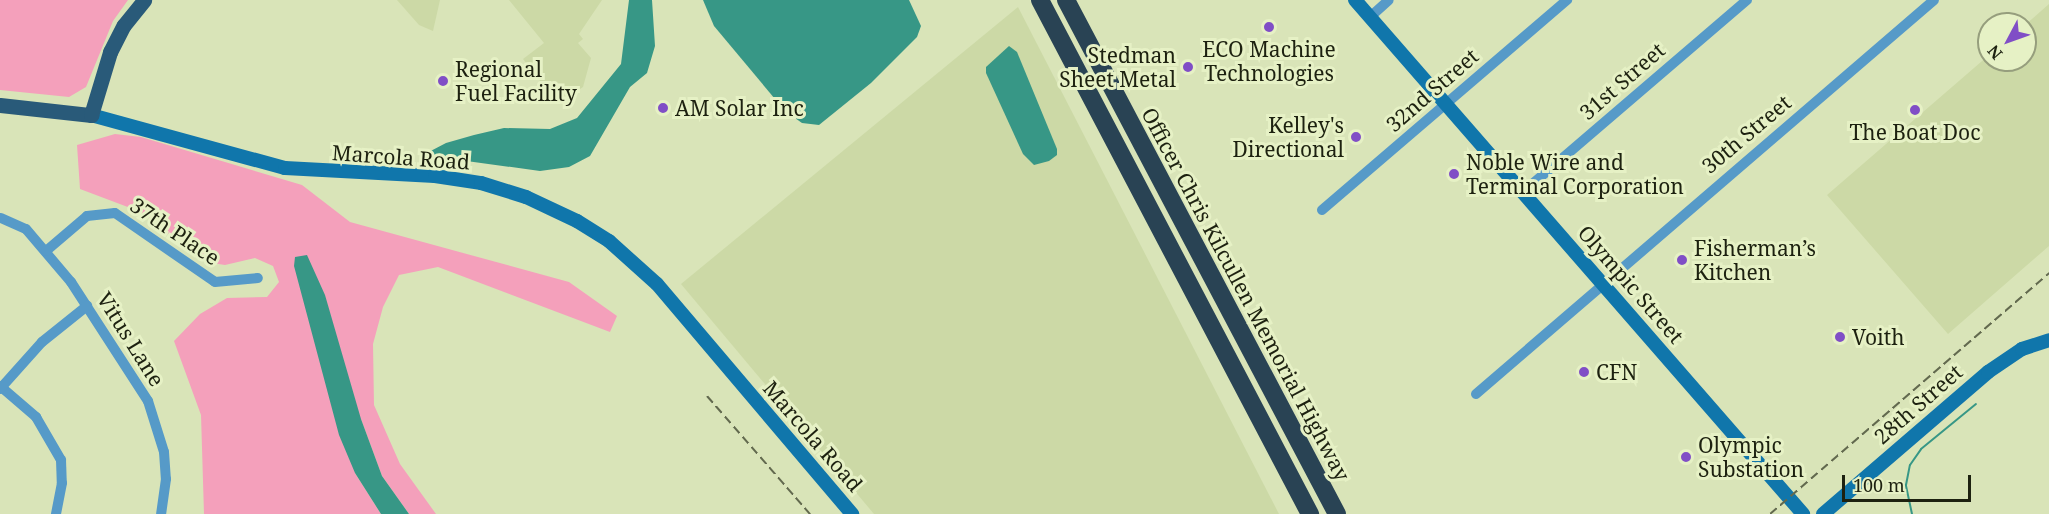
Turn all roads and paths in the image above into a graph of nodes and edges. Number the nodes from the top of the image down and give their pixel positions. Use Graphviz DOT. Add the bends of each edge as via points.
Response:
graph roads {
  1 [pos="144,0"];
  2 [pos="1040,0"];
  3 [pos="1066,0"];
  4 [pos="1356,0"];
  5 [pos="1389,0"];
  6 [pos="1567,0"];
  7 [pos="1747,0"];
  8 [pos="1934,0"];
  9 [pos="1370,17"];
  10 [pos="1446,103"];
  11 [pos="0,105"];
  12 [pos="91,115"];
  13 [pos="1523,192"];
  14 [pos="1322,210"];
  15 [pos="1,218"];
  16 [pos="46,251"];
  17 [pos="258,278"];
  18 [pos="1603,284"];
  19 [pos="87,306"];
  20 [pos="2049,340"];
  21 [pos="0,387"];
  22 [pos="1476,394"];
  23 [pos="56,514"];
  24 [pos="161,514"];
  25 [pos="852,514"];
  26 [pos="1310,514"];
  27 [pos="1337,514"];
  28 [pos="1803,514"];
  29 [pos="1823,514"];
  1 -- 12 [label="main road" via="124,25 110,52"];
  2 -- 26 [label="highway"];
  3 -- 27 [label="highway, Officer Chris Kilcullen Memorial Highway"];
  4 -- 9 [label="main road, Olympic Street"];
  5 -- 9 [label="street"];
  6 -- 10 [label="street, 32nd Street"];
  7 -- 13 [label="street, 31st Street"];
  8 -- 18 [label="street, 30th Street"];
  9 -- 10 [label="main road, Olympic Street"];
  10 -- 13 [label="main road, Olympic Street"];
  10 -- 14 [label="street, 32nd Street"];
  11 -- 12 [label="main road, Marcola Road"];
  12 -- 25 [label="main road, Marcola Road" via="285,168 435,176 481,183 526,197 577,221 609,241 657,284"];
  13 -- 18 [label="main road, Olympic Street"];
  15 -- 16 [label="street, Vitus Lane" via="26,229"];
  16 -- 17 [label="street, 37th Place" via="87,216 115,213 215,282"];
  16 -- 19 [label="street, Vitus Lane"];
  18 -- 22 [label="street, 30th Street"];
  18 -- 28 [label="main road, Olympic Street"];
  19 -- 21 [label="street" via="42,342"];
  19 -- 24 [label="street, Vitus Lane" via="136,381 157,425 166,479"];
  20 -- 29 [label="main road, 28th Street" via="2022,349 1988,372"];
  21 -- 23 [label="street" via="36,417 61,460 62,483"];
}
